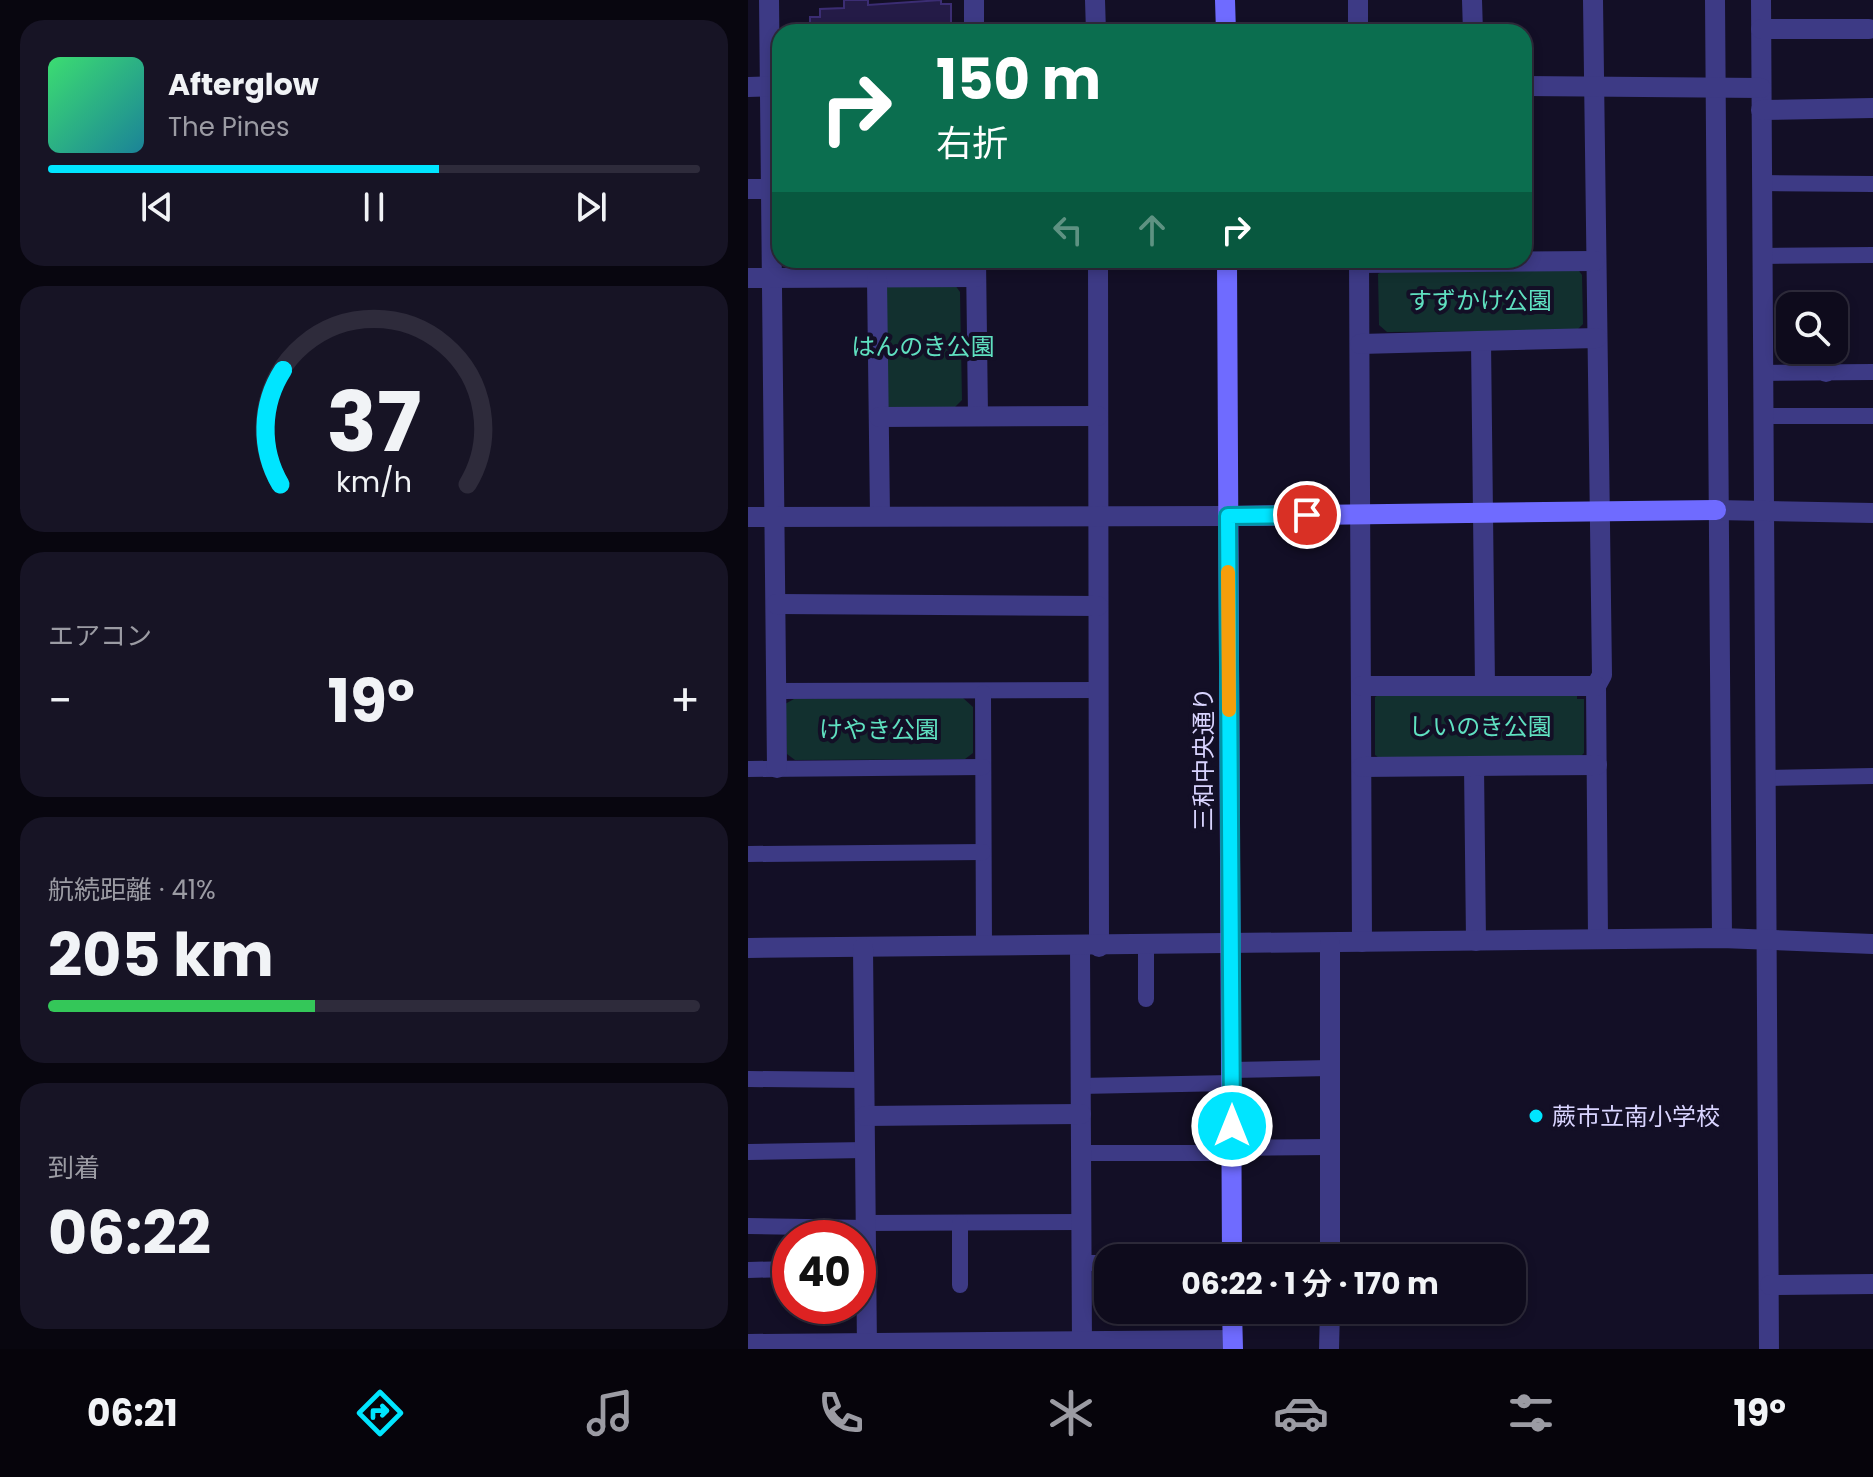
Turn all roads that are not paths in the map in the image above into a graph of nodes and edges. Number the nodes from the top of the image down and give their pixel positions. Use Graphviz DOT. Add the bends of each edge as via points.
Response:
graph roads {
  1 [pos="769,0"];
  2 [pos="974,0"];
  3 [pos="1095,0"];
  4 [pos="1225,0"];
  5 [pos="1358,0"];
  6 [pos="1472,0"];
  7 [pos="1593,0"];
  8 [pos="1715,0"];
  9 [pos="1761,0"];
  10 [pos="974,24"];
  11 [pos="1096,24"];
  12 [pos="1226,24"];
  13 [pos="1358,24"];
  14 [pos="1473,24"];
  15 [pos="1761,29"];
  16 [pos="1869,29"];
  17 [pos="772,43"];
  18 [pos="772,86"];
  19 [pos="1532,86"];
  20 [pos="1594,86"];
  21 [pos="1716,86"];
  22 [pos="748,87"];
  23 [pos="1761,88"];
  24 [pos="1873,108"];
  25 [pos="1761,110"];
  26 [pos="1762,183"];
  27 [pos="1873,184"];
  28 [pos="748,189"];
  29 [pos="772,189"];
  30 [pos="1873,255"];
  31 [pos="1762,256"];
  32 [pos="1532,261"];
  33 [pos="1595,261"];
  34 [pos="773,268"];
  35 [pos="1098,268"];
  36 [pos="1227,268"];
  37 [pos="1359,268"];
  38 [pos="976,269"];
  39 [pos="748,278"];
  40 [pos="773,278"];
  41 [pos="877,279"];
  42 [pos="1597,338"];
  43 [pos="1481,341"];
  44 [pos="1360,344"];
  45 [pos="1826,364"];
  46 [pos="1826,372"];
  47 [pos="1873,372"];
  48 [pos="1763,373"];
  49 [pos="978,416"];
  50 [pos="1098,416"];
  51 [pos="1764,416"];
  52 [pos="1873,416"];
  53 [pos="879,417"];
  54 [pos="1716,510"];
  55 [pos="1600,511"];
  56 [pos="1765,511"];
  57 [pos="1482,513"];
  58 [pos="1873,513"];
  59 [pos="1097,514"];
  60 [pos="1360,514"];
  61 [pos="880,516"];
  62 [pos="1228,516"];
  63 [pos="748,517"];
  64 [pos="774,517"];
  65 [pos="776,604"];
  66 [pos="1098,606"];
  67 [pos="1361,686"];
  68 [pos="1485,686"];
  69 [pos="1596,686"];
  70 [pos="1099,690"];
  71 [pos="777,691"];
  72 [pos="983,693"];
  73 [pos="1597,765"];
  74 [pos="1474,766"];
  75 [pos="983,767"];
  76 [pos="1362,767"];
  77 [pos="777,768"];
  78 [pos="748,769"];
  79 [pos="1873,776"];
  80 [pos="1767,778"];
  81 [pos="983,852"];
  82 [pos="748,854"];
  83 [pos="1722,938"];
  84 [pos="1598,939"];
  85 [pos="1767,940"];
  86 [pos="1476,941"];
  87 [pos="1362,942"];
  88 [pos="1330,944"];
  89 [pos="1873,944"];
  90 [pos="1146,946"];
  91 [pos="1230,946"];
  92 [pos="984,947"];
  93 [pos="1090,947"];
  94 [pos="748,948"];
  95 [pos="863,948"];
  96 [pos="1146,999"];
  97 [pos="1329,1068"];
  98 [pos="1231,1076"];
  99 [pos="748,1079"];
  100 [pos="864,1080"];
  101 [pos="1080,1086"];
  102 [pos="1081,1114"];
  103 [pos="865,1116"];
  104 [pos="1329,1147"];
  105 [pos="865,1150"];
  106 [pos="1232,1151"];
  107 [pos="748,1152"];
  108 [pos="1081,1153"];
  109 [pos="866,1220"];
  110 [pos="1080,1222"];
  111 [pos="960,1223"];
  112 [pos="748,1226"];
  113 [pos="772,1226"];
  114 [pos="876,1226"];
  115 [pos="1232,1244"];
  116 [pos="1330,1244"];
  117 [pos="1082,1263"];
  118 [pos="1094,1263"];
  119 [pos="772,1269"];
  120 [pos="748,1270"];
  121 [pos="1873,1284"];
  122 [pos="960,1285"];
  123 [pos="1770,1285"];
  124 [pos="865,1324"];
  125 [pos="1232,1324"];
  126 [pos="1330,1324"];
  127 [pos="748,1344"];
  128 [pos="1233,1344"];
  129 [pos="1082,1345"];
  130 [pos="866,1346"];
  131 [pos="1329,1349"];
  132 [pos="1769,1349"];
  1 -- 17 [label="street"];
  2 -- 10 [label="street"];
  3 -- 11 [label="street"];
  4 -- 12 [label="street"];
  5 -- 13 [label="street"];
  6 -- 14 [label="street"];
  7 -- 20 [label="street"];
  8 -- 21 [label="street"];
  9 -- 15 [label="street"];
  15 -- 16 [label="street"];
  15 -- 23 [label="street"];
  18 -- 22 [label="street"];
  19 -- 20 [label="street"];
  20 -- 21 [label="street"];
  20 -- 33 [label="street"];
  21 -- 23 [label="street"];
  21 -- 54 [label="street"];
  23 -- 25 [label="street"];
  24 -- 25 [label="street"];
  25 -- 26 [label="street"];
  26 -- 27 [label="lane"];
  26 -- 31 [label="street"];
  28 -- 29 [label="street"];
  30 -- 31 [label="lane"];
  31 -- 48 [label="street"];
  32 -- 33 [label="street"];
  33 -- 42 [label="street"];
  34 -- 40 [label="street"];
  35 -- 50 [label="street"];
  36 -- 62 [label="street, 三和中央通り"];
  37 -- 44 [label="street"];
  38 -- 41 [label="street"];
  38 -- 49 [label="street"];
  39 -- 40 [label="street"];
  40 -- 41 [label="street"];
  40 -- 64 [label="street"];
  41 -- 53 [label="street"];
  42 -- 43 [label="street"];
  42 -- 55 [label="street"];
  43 -- 44 [label="street"];
  43 -- 57 [label="street"];
  44 -- 60 [label="street"];
  45 -- 46 [label="street"];
  46 -- 47 [label="lane"];
  46 -- 48 [label="lane"];
  48 -- 51 [label="street"];
  49 -- 50 [label="street"];
  49 -- 53 [label="street"];
  50 -- 59 [label="street"];
  51 -- 52 [label="lane"];
  51 -- 56 [label="street"];
  53 -- 61 [label="street"];
  54 -- 55 [label="street"];
  54 -- 56 [label="street"];
  54 -- 83 [label="street"];
  55 -- 57 [label="street"];
  55 -- 69 [label="street" via="1602,675"];
  56 -- 58 [label="street"];
  56 -- 80 [label="street"];
  57 -- 60 [label="street"];
  57 -- 68 [label="street"];
  59 -- 61 [label="street"];
  59 -- 62 [label="street"];
  59 -- 66 [label="street"];
  60 -- 62 [label="street"];
  60 -- 67 [label="street"];
  61 -- 64 [label="street"];
  62 -- 91 [label="street, 三和中央通り"];
  63 -- 64 [label="street"];
  64 -- 65 [label="street"];
  65 -- 66 [label="street"];
  65 -- 71 [label="street"];
  66 -- 70 [label="street"];
  67 -- 68 [label="street"];
  67 -- 76 [label="street"];
  68 -- 69 [label="street"];
  69 -- 73 [label="street"];
  70 -- 72 [label="lane"];
  70 -- 93 [label="street"];
  71 -- 72 [label="lane"];
  71 -- 77 [label="street"];
  72 -- 75 [label="lane"];
  73 -- 74 [label="street"];
  73 -- 84 [label="street"];
  74 -- 76 [label="street"];
  74 -- 86 [label="street"];
  75 -- 77 [label="lane"];
  75 -- 81 [label="lane"];
  76 -- 87 [label="street"];
  77 -- 78 [label="lane"];
  79 -- 80 [label="lane"];
  80 -- 85 [label="street"];
  81 -- 82 [label="lane"];
  81 -- 92 [label="lane"];
  83 -- 84 [label="street"];
  83 -- 85 [label="street"];
  84 -- 86 [label="street"];
  85 -- 89 [label="street"];
  85 -- 123 [label="street"];
  86 -- 87 [label="street"];
  87 -- 88 [label="street"];
  88 -- 91 [label="street"];
  88 -- 97 [label="street"];
  90 -- 91 [label="street"];
  90 -- 93 [label="street"];
  90 -- 96 [label="lane"];
  91 -- 98 [label="street, 三和中央通り"];
  92 -- 93 [label="street"];
  92 -- 95 [label="street"];
  93 -- 101 [label="street"];
  94 -- 95 [label="street"];
  95 -- 100 [label="street"];
  97 -- 98 [label="lane"];
  97 -- 104 [label="street"];
  98 -- 101 [label="lane"];
  98 -- 106 [label="street, 三和中央通り"];
  99 -- 100 [label="lane"];
  100 -- 103 [label="street"];
  101 -- 102 [label="street"];
  102 -- 103 [label="street"];
  102 -- 108 [label="street"];
  103 -- 105 [label="street"];
  104 -- 106 [label="lane"];
  104 -- 116 [label="street"];
  105 -- 107 [label="lane"];
  105 -- 109 [label="street"];
  106 -- 108 [label="lane"];
  106 -- 115 [label="street, 三和中央通り"];
  108 -- 110 [label="street"];
  110 -- 111 [label="lane"];
  110 -- 117 [label="street"];
  111 -- 114 [label="lane"];
  111 -- 122 [label="lane"];
  112 -- 113 [label="lane"];
  117 -- 118 [label="lane"];
  117 -- 129 [label="street"];
  119 -- 120 [label="lane"];
  121 -- 123 [label="street"];
  123 -- 132 [label="street"];
  124 -- 130 [label="street"];
  125 -- 128 [label="street"];
  126 -- 131 [label="street"];
  127 -- 130 [label="street"];
  128 -- 129 [label="street"];
  129 -- 130 [label="street"];
}
